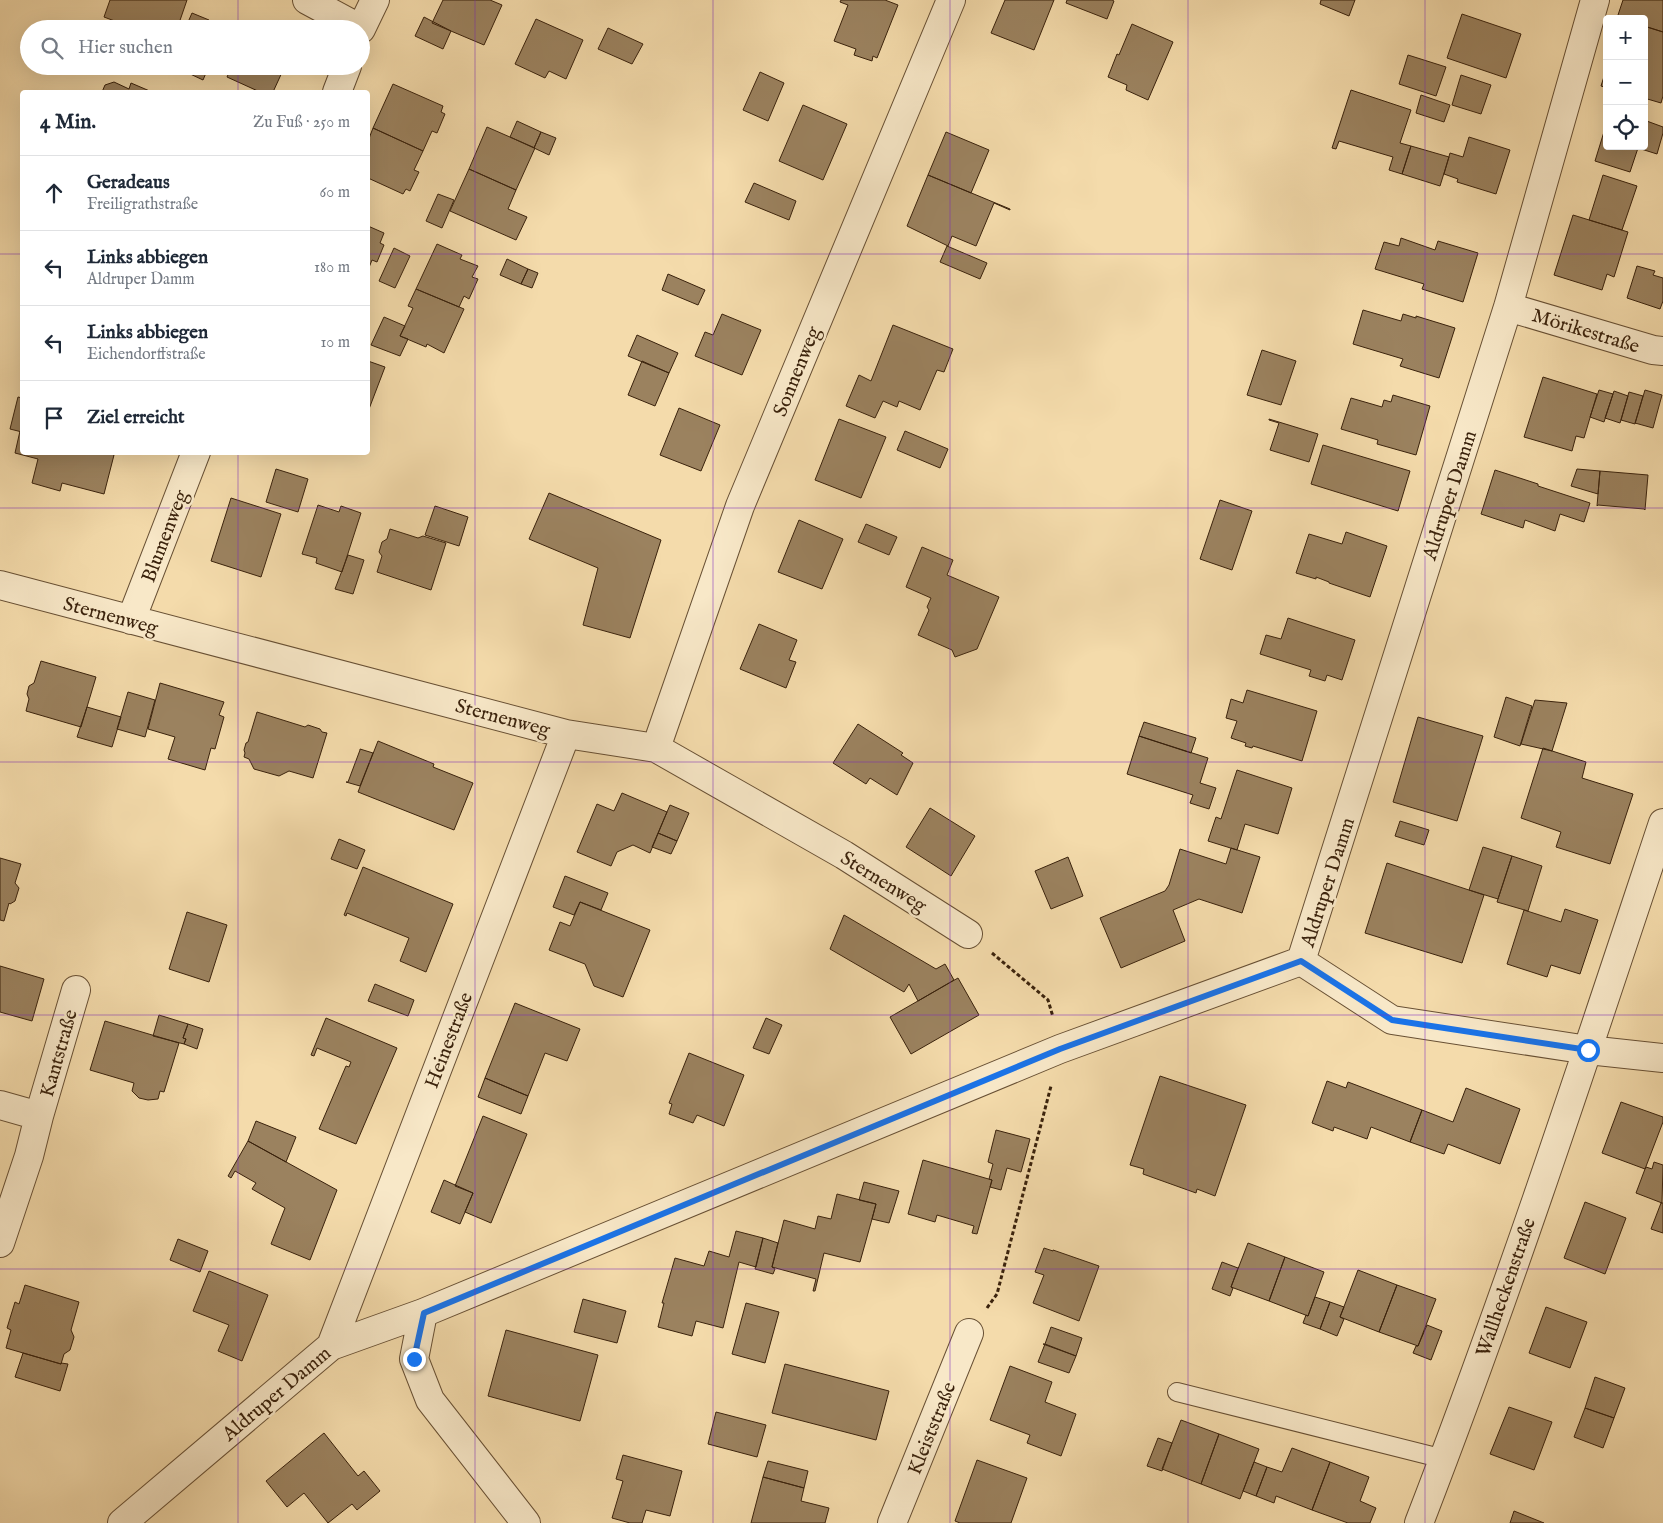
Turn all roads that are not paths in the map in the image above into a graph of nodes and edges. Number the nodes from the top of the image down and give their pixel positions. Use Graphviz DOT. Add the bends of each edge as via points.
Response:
graph roads {
  1 [pos="307,0"];
  2 [pos="375,0"];
  3 [pos="951,0"];
  4 [pos="1595,0"];
  5 [pos="344,20"];
  6 [pos="365,20"];
  7 [pos="344,75"];
  8 [pos="338,90"];
  9 [pos="1508,307"];
  10 [pos="1663,351"];
  11 [pos="195,455"];
  12 [pos="0,585"];
  13 [pos="131,620"];
  14 [pos="566,734"];
  15 [pos="656,748"];
  16 [pos="1663,823"];
  17 [pos="968,934"];
  18 [pos="1301,961"];
  19 [pos="76,990"];
  20 [pos="1588,1050"];
  21 [pos="1663,1058"];
  22 [pos="0,1105"];
  23 [pos="40,1116"];
  24 [pos="0,1243"];
  25 [pos="424,1313"];
  26 [pos="970,1333"];
  27 [pos="331,1346"];
  28 [pos="1177,1392"];
  29 [pos="1444,1459"];
  30 [pos="122,1523"];
  31 [pos="526,1523"];
  32 [pos="892,1523"];
  33 [pos="1419,1523"];
  1 -- 5 [label="street"];
  2 -- 6 [label="street"];
  3 -- 15 [label="street, Sonnenweg" via="740,506"];
  4 -- 9 [label="street, Aldruper Damm"];
  7 -- 8 [label="street"];
  9 -- 10 [label="street, Mörikestraße"];
  9 -- 18 [label="street, Aldruper Damm"];
  11 -- 13 [label="street, Blumenweg"];
  12 -- 13 [label="street, Sternenweg"];
  13 -- 14 [label="street, Sternenweg"];
  14 -- 15 [label="street, Sternenweg"];
  14 -- 27 [label="street, Heinestraße"];
  15 -- 17 [label="street, Sternenweg" via="844,855"];
  16 -- 20 [label="street, Wallheckenstraße"];
  18 -- 20 [label="street" via="1392,1020"];
  18 -- 25 [label="street, Aldruper Damm" via="1060,1049"];
  19 -- 23 [label="street, Kantstraße"];
  20 -- 21 [label="street"];
  20 -- 29 [label="street, Wallheckenstraße"];
  22 -- 23 [label="street, Kantstraße"];
  23 -- 24 [label="street, Kantstraße"];
  25 -- 27 [label="street, Aldruper Damm"];
  25 -- 31 [label="street" via="414,1359 430,1400"];
  26 -- 32 [label="street, Kleiststraße"];
  27 -- 30 [label="street, Aldruper Damm"];
  28 -- 29 [label="lane"];
  29 -- 33 [label="street, Wallheckenstraße"];
}
